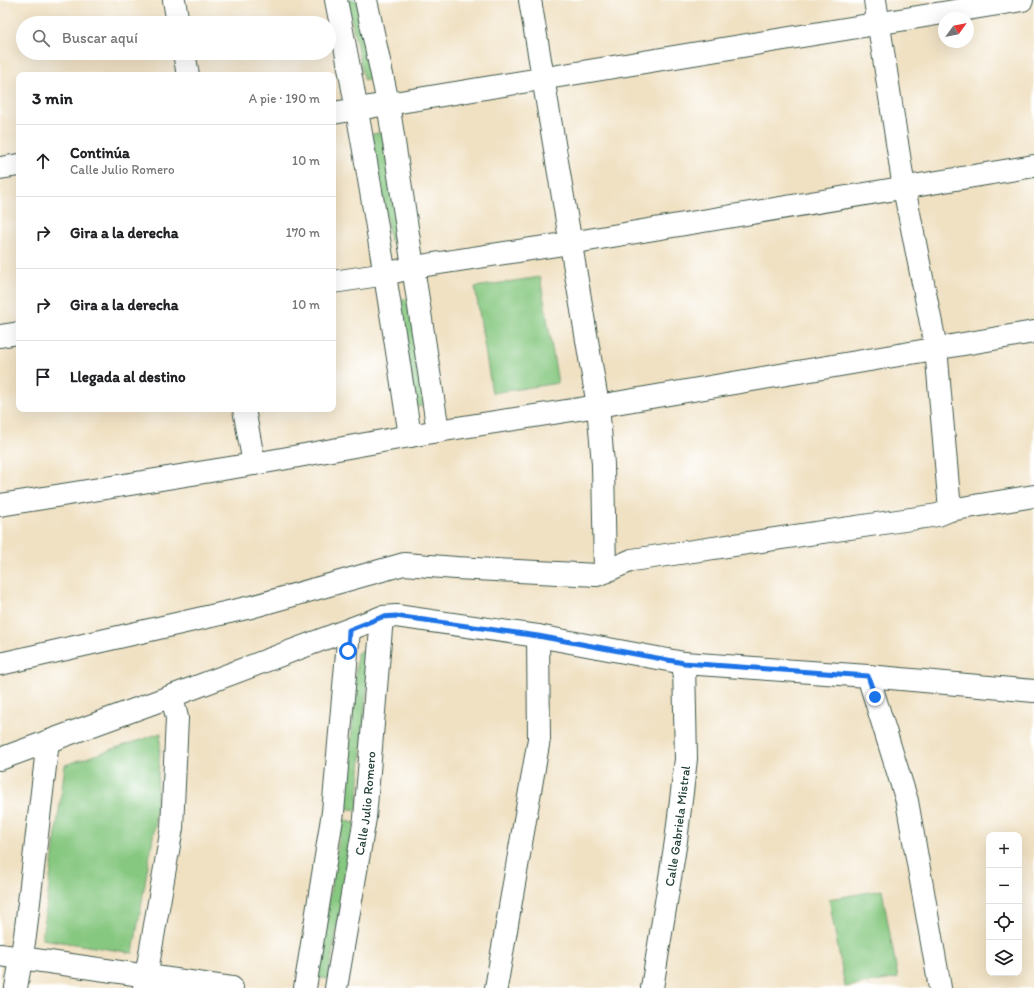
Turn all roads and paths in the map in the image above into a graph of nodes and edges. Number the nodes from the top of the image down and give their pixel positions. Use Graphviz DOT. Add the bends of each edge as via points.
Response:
graph roads {
  1 [pos="174,0"];
  2 [pos="336,0"];
  3 [pos="366,0"];
  4 [pos="530,0"];
  5 [pos="874,0"];
  6 [pos="1022,0"];
  7 [pos="177,16"];
  8 [pos="879,24"];
  9 [pos="185,60"];
  10 [pos="187,72"];
  11 [pos="544,78"];
  12 [pos="388,104"];
  13 [pos="358,109"];
  14 [pos="336,113"];
  15 [pos="16,165"];
  16 [pos="1034,166"];
  17 [pos="0,168"];
  18 [pos="904,188"];
  19 [pos="570,243"];
  20 [pos="414,267"];
  21 [pos="386,274"];
  22 [pos="336,282"];
  23 [pos="1034,332"];
  24 [pos="16,333"];
  25 [pos="0,336"];
  26 [pos="936,348"];
  27 [pos="598,406"];
  28 [pos="245,412"];
  29 [pos="438,431"];
  30 [pos="410,436"];
  31 [pos="254,464"];
  32 [pos="1034,496"];
  33 [pos="0,505"];
  34 [pos="950,510"];
  35 [pos="605,572"];
  36 [pos="382,617"];
  37 [pos="349,630"];
  38 [pos="538,636"];
  39 [pos="684,663"];
  40 [pos="0,664"];
  41 [pos="868,676"];
  42 [pos="1034,691"];
  43 [pos="172,696"];
  44 [pos="48,741"];
  45 [pos="0,759"];
  46 [pos="10,957"];
  47 [pos="145,982"];
  48 [pos="16,988"];
  49 [pos="232,988"];
  50 [pos="305,988"];
  51 [pos="336,988"];
  52 [pos="496,988"];
  53 [pos="652,988"];
  54 [pos="940,988"];
  1 -- 7 [label="street"];
  2 -- 13 [label="street"];
  3 -- 12 [label="street"];
  4 -- 11 [label="street"];
  5 -- 8 [label="street"];
  6 -- 8 [label="street"];
  8 -- 11 [label="street"];
  8 -- 18 [label="street"];
  9 -- 10 [label="street"];
  11 -- 12 [label="street"];
  11 -- 19 [label="street"];
  12 -- 13 [label="street"];
  12 -- 20 [label="street"];
  13 -- 14 [label="street"];
  13 -- 21 [label="street"];
  15 -- 17 [label="street"];
  16 -- 18 [label="street"];
  18 -- 19 [label="street"];
  18 -- 26 [label="street"];
  19 -- 20 [label="street"];
  19 -- 27 [label="street"];
  20 -- 21 [label="street"];
  20 -- 29 [label="street"];
  21 -- 22 [label="street"];
  21 -- 30 [label="street"];
  23 -- 26 [label="street"];
  24 -- 25 [label="street"];
  26 -- 27 [label="street"];
  26 -- 34 [label="street"];
  27 -- 29 [label="street"];
  27 -- 35 [label="street" via="603,464"];
  28 -- 31 [label="street"];
  29 -- 30 [label="street"];
  30 -- 31 [label="street"];
  31 -- 33 [label="street"];
  32 -- 34 [label="street"];
  34 -- 35 [label="street" via="938,515 632,560"];
  35 -- 40 [label="street" via="597,575 404,564 251,607"];
  36 -- 37 [label="street"];
  36 -- 38 [label="street" via="396,616"];
  36 -- 51 [label="street, Calle Julio Romero" via="365,818"];
  37 -- 43 [label="street"];
  37 -- 50 [label="street" via="333,812"];
  38 -- 39 [label="street"];
  38 -- 52 [label="street" via="539,739"];
  39 -- 41 [label="street"];
  39 -- 53 [label="street, Calle Gabriela Mistral" via="686,759 676,841"];
  41 -- 42 [label="street"];
  41 -- 54 [label="street" via="907,801"];
  43 -- 44 [label="street"];
  43 -- 47 [label="street" via="177,718 172,828"];
  44 -- 45 [label="street"];
  44 -- 46 [label="street" via="26,928"];
  46 -- 47 [label="street"];
  46 -- 48 [label="street"];
  47 -- 49 [label="street"];
}
